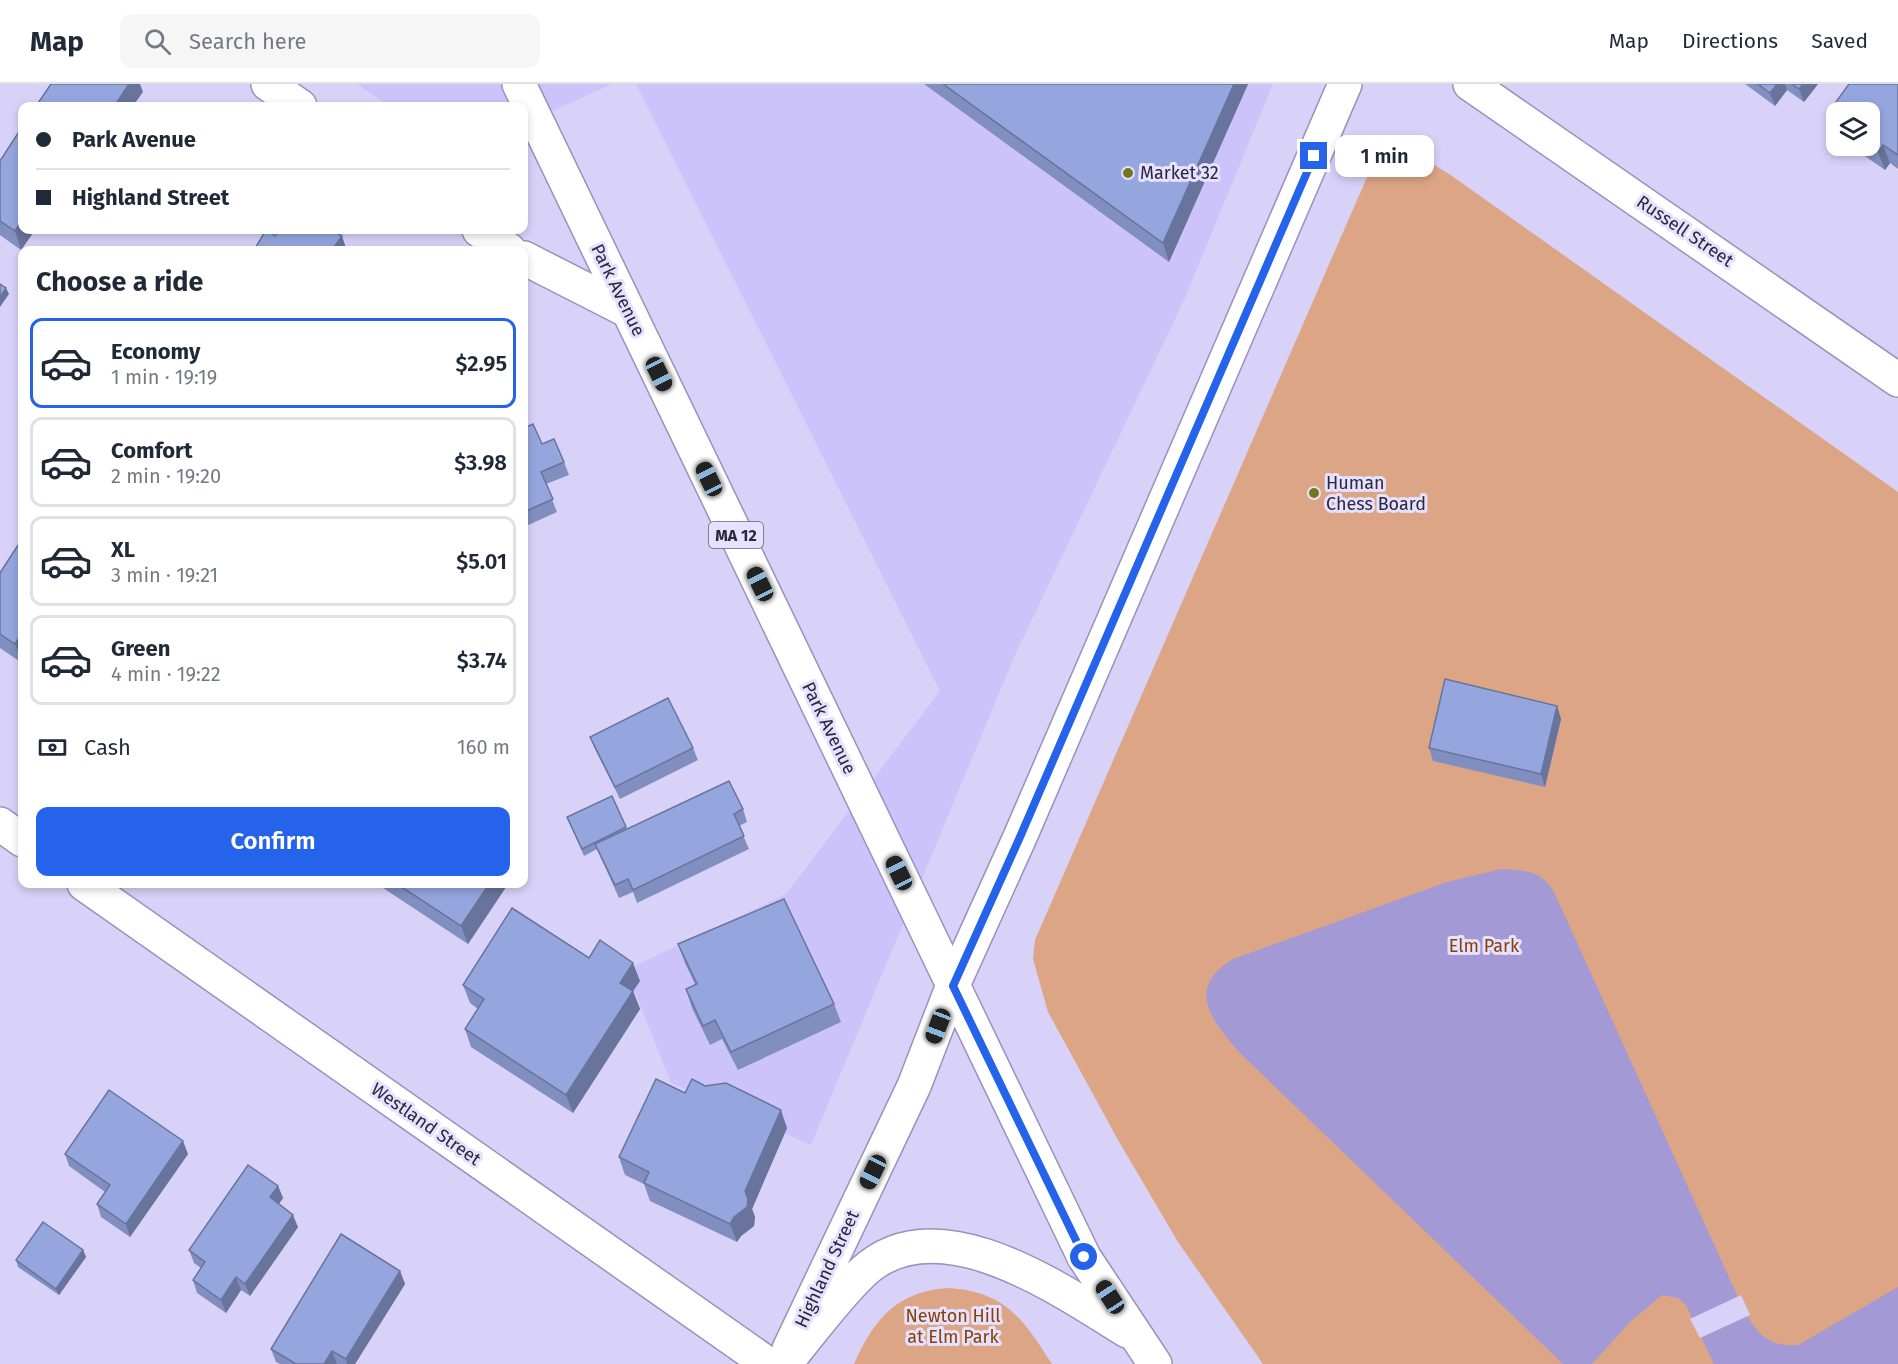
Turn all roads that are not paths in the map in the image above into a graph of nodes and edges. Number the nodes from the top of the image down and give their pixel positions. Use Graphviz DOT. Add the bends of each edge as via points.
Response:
graph roads {
  1 [pos="267,84"];
  2 [pos="519,84"];
  3 [pos="1345,84"];
  4 [pos="1470,84"];
  5 [pos="294,102"];
  6 [pos="528,102"];
  7 [pos="528,103"];
  8 [pos="485,234"];
  9 [pos="503,246"];
  10 [pos="528,260"];
  11 [pos="628,311"];
  12 [pos="1898,380"];
  13 [pos="0,824"];
  14 [pos="18,837"];
  15 [pos="90,888"];
  16 [pos="953,986"];
  17 [pos="1136,1336"];
  18 [pos="768,1364"];
  19 [pos="784,1364"];
  20 [pos="1155,1364"];
  1 -- 5 [label="main road"];
  2 -- 6 [label="main road, Park Avenue / MA 12"];
  3 -- 16 [label="main road, Highland Street"];
  4 -- 12 [label="main road, Russell Street"];
  7 -- 11 [label="main road, Park Avenue / MA 12"];
  8 -- 9 [label="main road"];
  10 -- 11 [label="main road"];
  11 -- 16 [label="main road, Park Avenue / MA 12"];
  13 -- 14 [label="main road"];
  15 -- 18 [label="main road, Westland Street"];
  16 -- 17 [label="main road, Park Avenue" via="1084,1257"];
  16 -- 19 [label="main road, Highland Street" via="914,1086"];
  17 -- 19 [label="main road" via="1067,1294 980,1252 924,1246 899,1250 863,1272"];
  17 -- 20 [label="main road, Park Avenue"];
}
